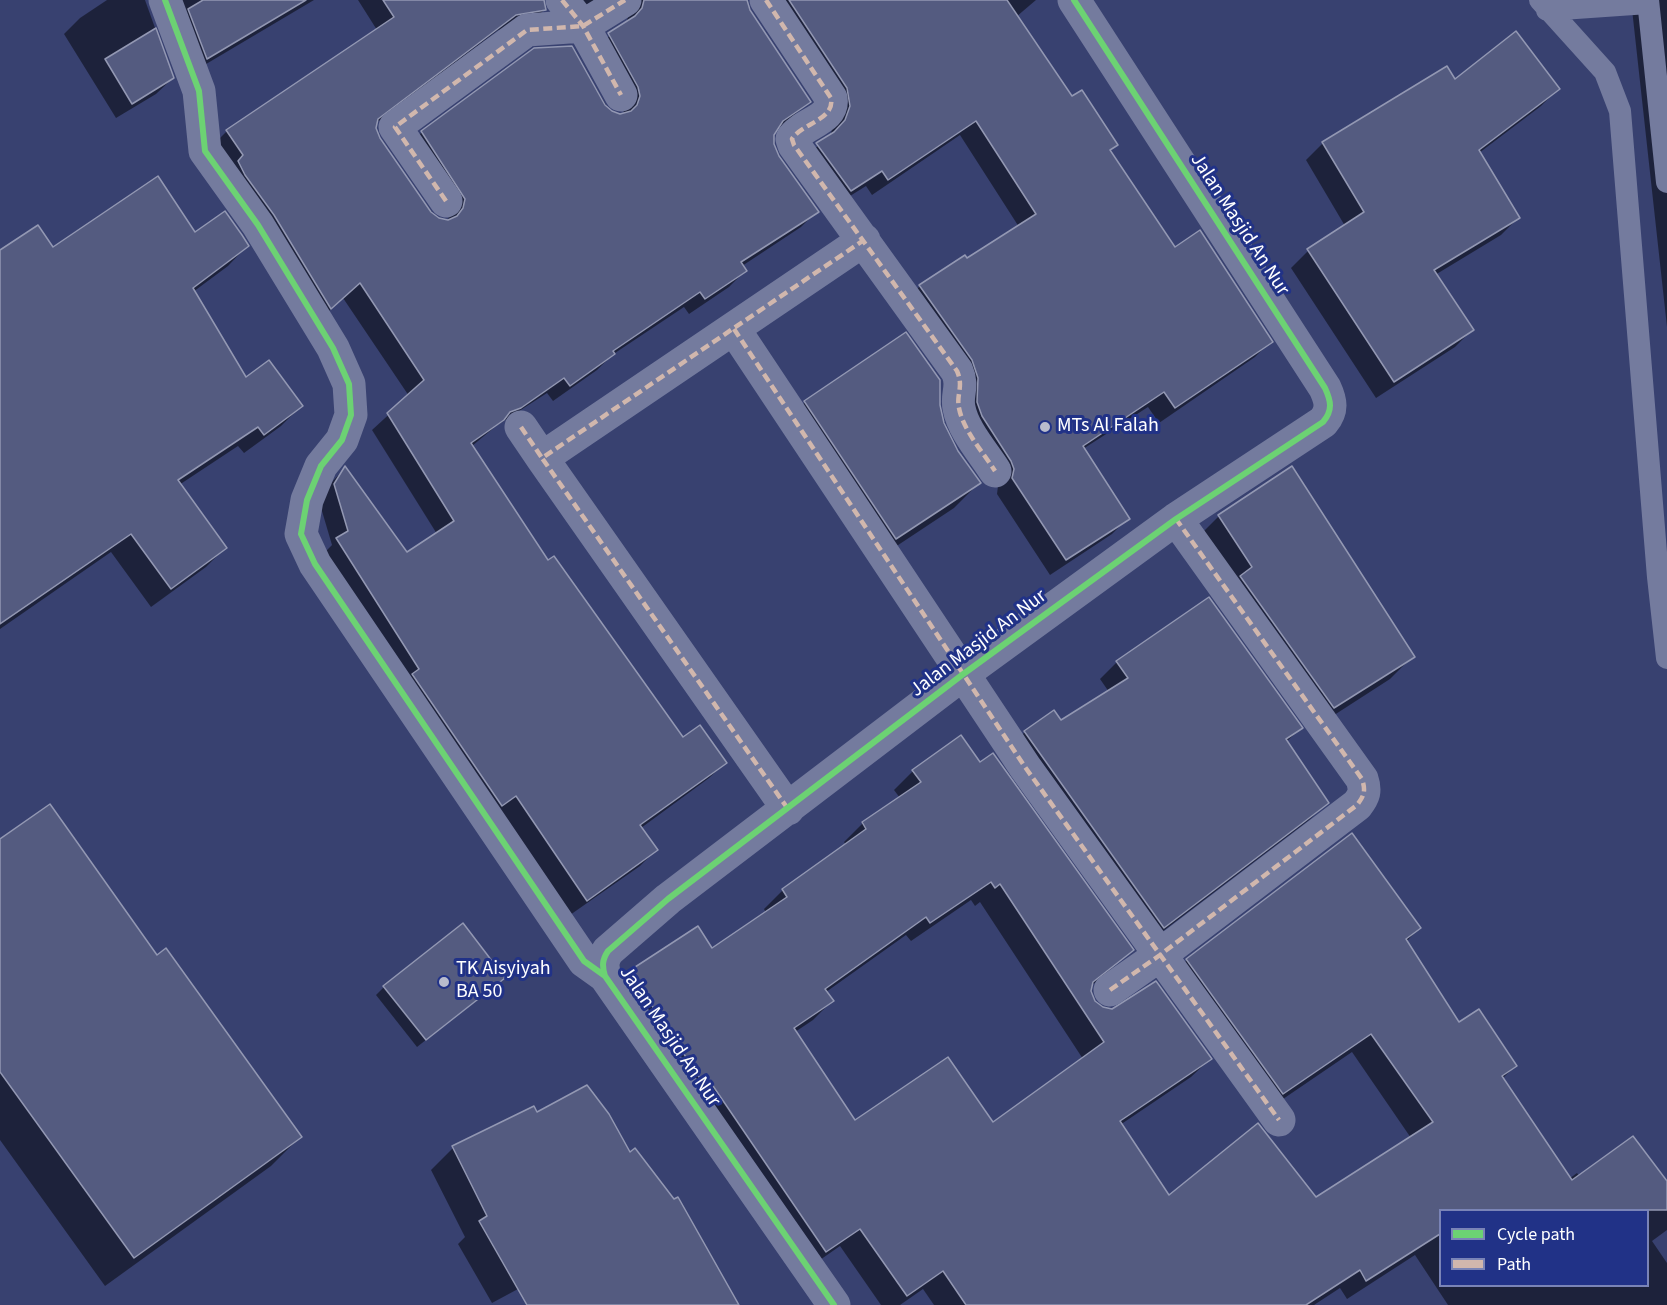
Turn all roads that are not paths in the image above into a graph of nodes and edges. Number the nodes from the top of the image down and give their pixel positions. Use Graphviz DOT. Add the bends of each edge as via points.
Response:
graph roads {
  1 [pos="165,0"];
  2 [pos="562,0"];
  3 [pos="625,0"];
  4 [pos="766,0"];
  5 [pos="1074,0"];
  6 [pos="1648,2"];
  7 [pos="1597,4"];
  8 [pos="1544,5"];
  9 [pos="583,26"];
  10 [pos="621,95"];
  11 [pos="1667,182"];
  12 [pos="446,201"];
  13 [pos="864,240"];
  14 [pos="734,328"];
  15 [pos="521,427"];
  16 [pos="542,458"];
  17 [pos="995,471"];
  18 [pos="1176,519"];
  19 [pos="1662,577"];
  20 [pos="1667,658"];
  21 [pos="962,675"];
  22 [pos="788,809"];
  23 [pos="1160,955"];
  24 [pos="605,976"];
  25 [pos="1110,990"];
  26 [pos="1279,1120"];
  27 [pos="834,1305"];
  1 -- 24 [label="street" via="199,91 205,151 258,225 333,348 349,384 351,415 342,440 321,466 307,500 301,534 328,583 584,961"];
  2 -- 9 [label="street"];
  3 -- 9 [label="street"];
  4 -- 13 [label="street" via="831,99 828,113 796,134 792,139 794,145"];
  5 -- 18 [label="street, Jalan Masjid An Nur" via="1325,388 1331,404 1323,422"];
  6 -- 7 [label="lane"];
  6 -- 11 [label="lane"];
  7 -- 8 [label="lane"];
  8 -- 19 [label="lane" via="1605,72 1620,111"];
  9 -- 10 [label="street"];
  9 -- 12 [label="street" via="527,30 395,127"];
  13 -- 14 [label="street"];
  13 -- 17 [label="street" via="957,371 962,385 958,404 961,418"];
  14 -- 16 [label="street"];
  14 -- 21 [label="street"];
  15 -- 16 [label="street"];
  16 -- 22 [label="street"];
  18 -- 21 [label="street, Jalan Masjid An Nur"];
  18 -- 23 [label="street" via="1362,779 1365,789 1357,805"];
  19 -- 20 [label="lane"];
  21 -- 22 [label="street, Jalan Masjid An Nur"];
  21 -- 23 [label="street"];
  22 -- 24 [label="street, Jalan Masjid An Nur" via="668,899 608,951 602,966"];
  23 -- 25 [label="street"];
  23 -- 26 [label="street"];
  24 -- 27 [label="street, Jalan Masjid An Nur"];
}
